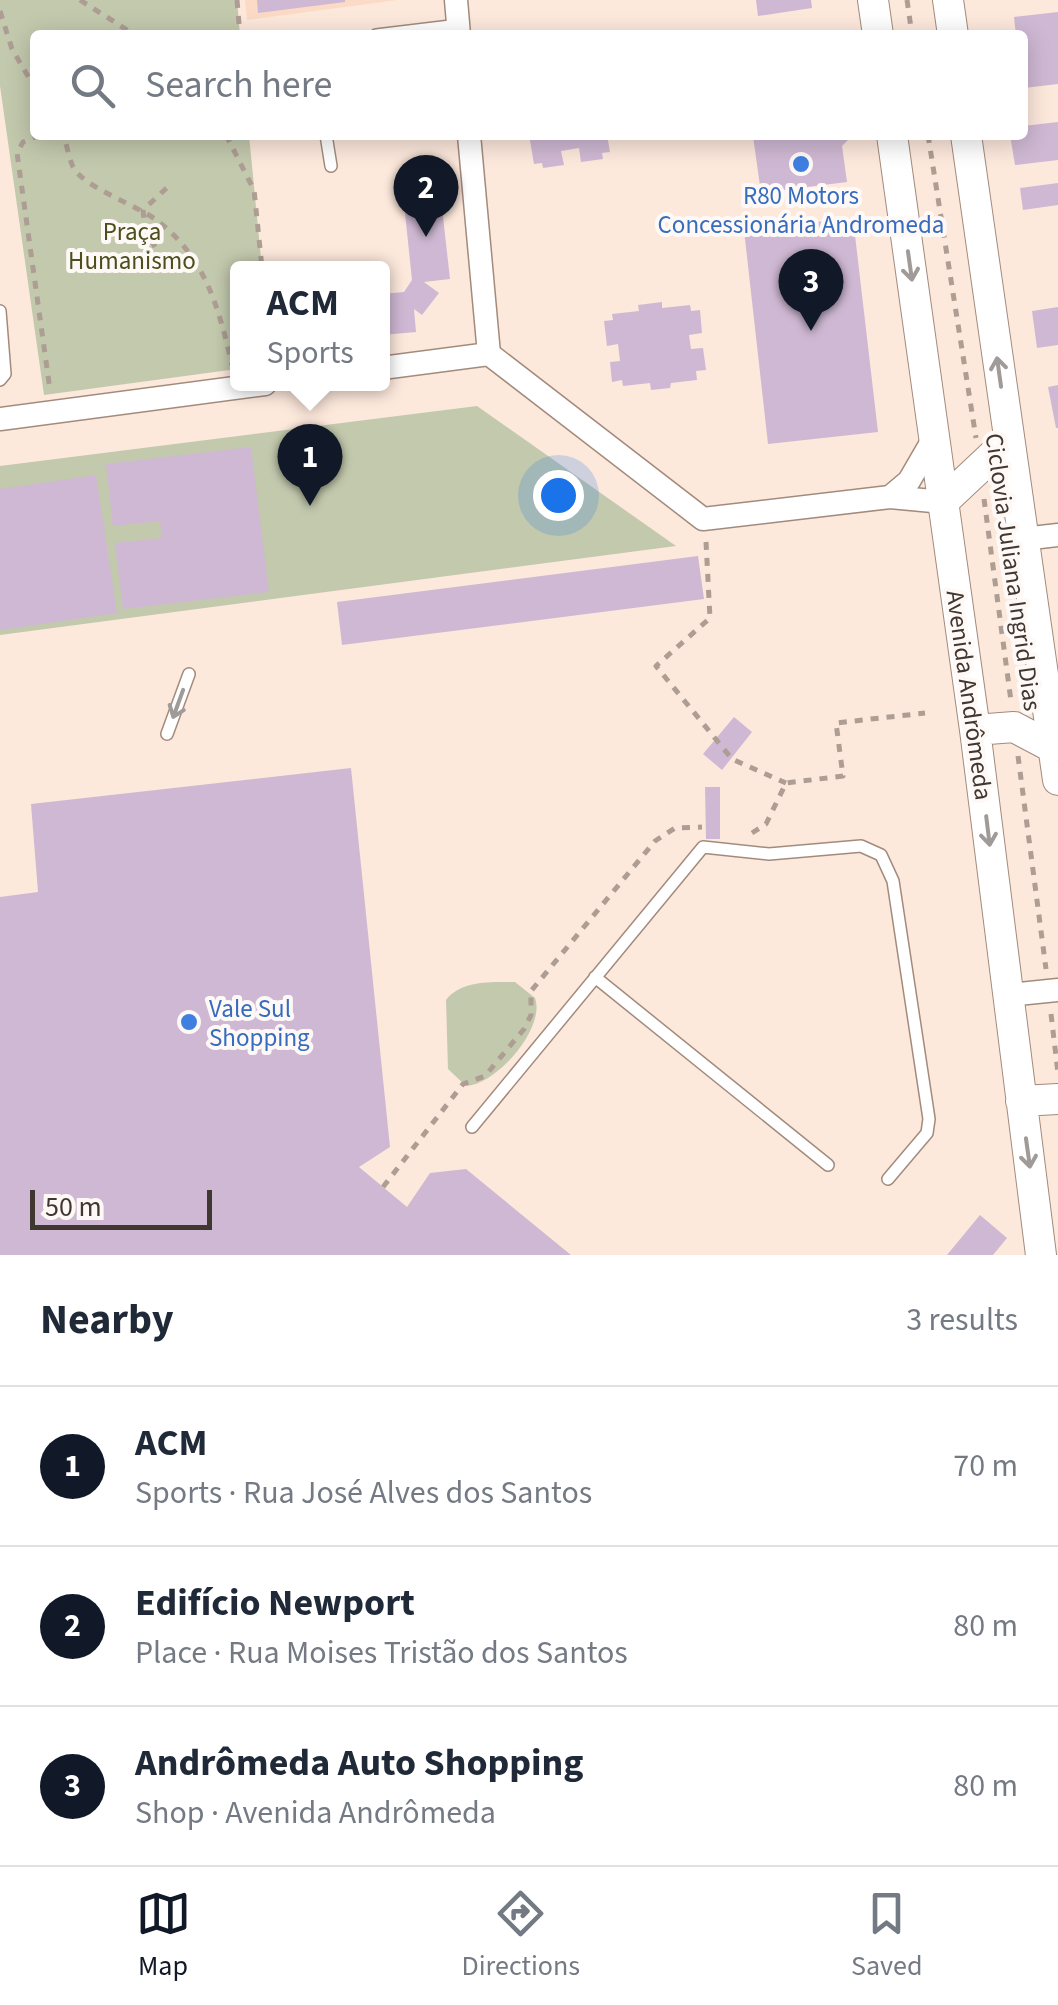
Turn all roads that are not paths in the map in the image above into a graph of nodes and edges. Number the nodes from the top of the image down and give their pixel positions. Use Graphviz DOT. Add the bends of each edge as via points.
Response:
graph roads {
  1 [pos="456,0"];
  2 [pos="873,0"];
  3 [pos="948,0"];
  4 [pos="459,30"];
  5 [pos="877,30"];
  6 [pos="952,30"];
  7 [pos="327,140"];
  8 [pos="469,140"];
  9 [pos="893,140"];
  10 [pos="967,140"];
  11 [pos="330,166"];
  12 [pos="0,311"];
  13 [pos="1,335"];
  14 [pos="489,354"];
  15 [pos="390,367"];
  16 [pos="0,380"];
  17 [pos="230,388"];
  18 [pos="0,419"];
  19 [pos="934,438"];
  20 [pos="1008,440"];
  21 [pos="890,497"];
  22 [pos="943,502"];
  23 [pos="1058,535"];
  24 [pos="1023,539"];
  25 [pos="189,674"];
  26 [pos="975,730"];
  27 [pos="167,734"];
  28 [pos="1056,766"];
  29 [pos="595,977"];
  30 [pos="1054,990"];
  31 [pos="1008,995"];
  32 [pos="1058,1099"];
  33 [pos="1021,1101"];
  34 [pos="472,1126"];
  35 [pos="828,1165"];
  36 [pos="888,1179"];
  37 [pos="1041,1255"];
  1 -- 4 [label="street"];
  2 -- 5 [label="main road"];
  3 -- 6 [label="main road"];
  7 -- 11 [label="lane"];
  8 -- 14 [label="street"];
  9 -- 19 [label="main road, Avenida Andrômeda, one-way"];
  20 -- 10 [label="main road, one-way"];
  12 -- 13 [label="lane"];
  13 -- 16 [label="lane"];
  14 -- 15 [label="street"];
  14 -- 21 [label="street" via="704,519"];
  17 -- 18 [label="street"];
  19 -- 21 [label="street" via="909,480"];
  19 -- 22 [label="main road, Avenida Andrômeda"];
  20 -- 22 [label="main road"];
  20 -- 24 [label="main road"];
  21 -- 22 [label="street"];
  22 -- 26 [label="main road, Avenida Andrômeda"];
  23 -- 24 [label="street"];
  24 -- 28 [label="main road"];
  25 -- 27 [label="lane, one-way"];
  26 -- 28 [label="main road" via="1014,726"];
  26 -- 31 [label="main road, Avenida Andrômeda, one-way"];
  29 -- 34 [label="lane"];
  29 -- 35 [label="lane"];
  29 -- 36 [label="lane" via="703,847 769,854 862,846 881,854 893,882 929,1118 926,1133"];
  30 -- 31 [label="street"];
  31 -- 33 [label="main road, Avenida Andrômeda"];
  32 -- 33 [label="main road"];
  33 -- 37 [label="main road, Avenida Andrômeda, one-way"];
}
